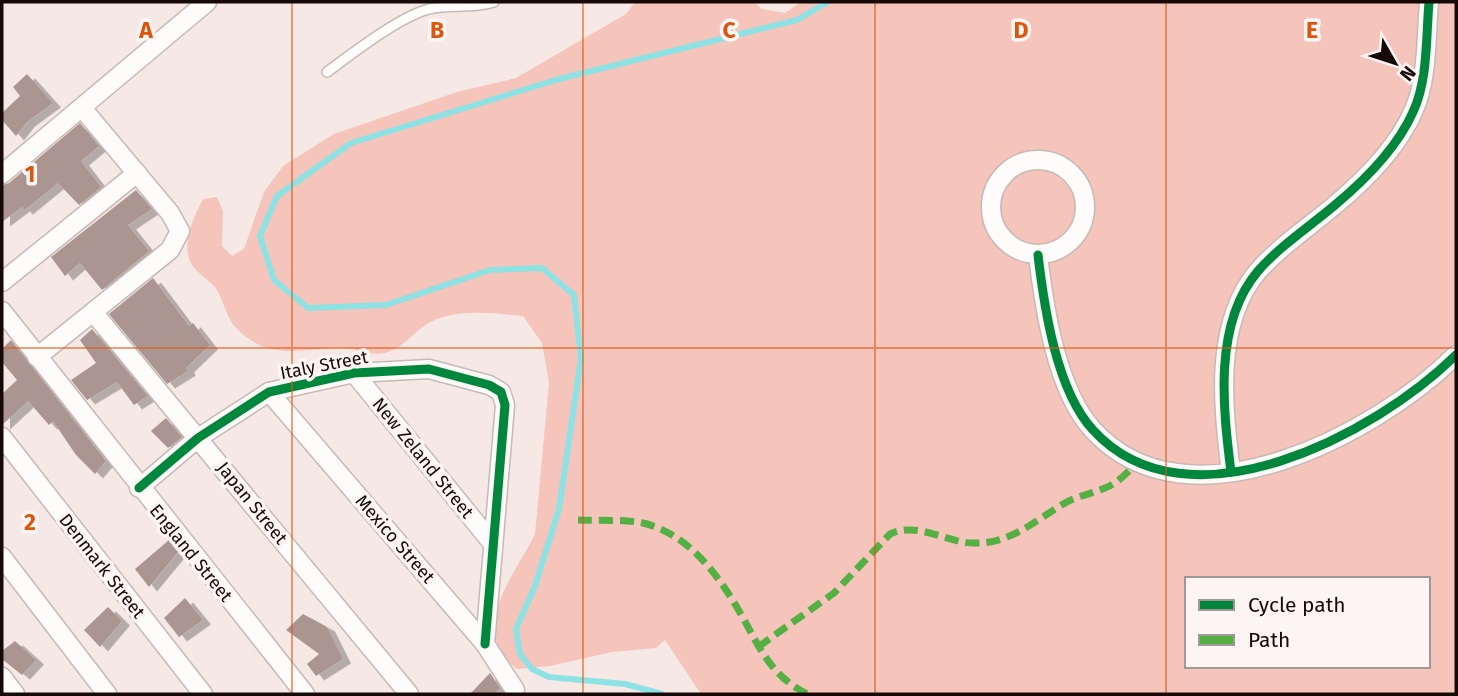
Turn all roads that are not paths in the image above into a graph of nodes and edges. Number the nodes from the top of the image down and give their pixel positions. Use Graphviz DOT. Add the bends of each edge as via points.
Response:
graph roads {
  1 [pos="207,2"];
  2 [pos="494,2"];
  3 [pos="1429,2"];
  4 [pos="327,72"];
  5 [pos="82,108"];
  6 [pos="137,173"];
  7 [pos="2,174"];
  8 [pos="1038,254"];
  9 [pos="2,282"];
  10 [pos="2,311"];
  11 [pos="93,312"];
  12 [pos="1456,355"];
  13 [pos="37,357"];
  14 [pos="354,373"];
  15 [pos="269,392"];
  16 [pos="2,437"];
  17 [pos="198,438"];
  18 [pos="1231,472"];
  19 [pos="139,488"];
  20 [pos="493,544"];
  21 [pos="2,557"];
  22 [pos="485,644"];
  23 [pos="2,677"];
  24 [pos="515,690"];
  25 [pos="15,694"];
  26 [pos="107,694"];
  27 [pos="203,694"];
  28 [pos="305,694"];
  29 [pos="409,694"];
  1 -- 5 [label="street"];
  2 -- 4 [label="lane" via="429,9"];
  3 -- 18 [label="street" via="1421,83 1401,135 1352,191 1258,271 1233,316 1225,402"];
  5 -- 6 [label="street"];
  5 -- 7 [label="street"];
  6 -- 9 [label="street"];
  6 -- 11 [label="street" via="177,223 177,241"];
  8 -- 8 [label="street" via="1052,252 1075,236 1085,210 1079,183 1064,167 1045,159 1024,162 1005,172 991,196 990,211 1001,237 1011,246"];
  8 -- 18 [label="street" via="1057,352 1077,407 1091,428 1111,448 1165,473 1199,477"];
  10 -- 13 [label="street, England Street"];
  11 -- 13 [label="street"];
  11 -- 17 [label="street, Japan Street"];
  12 -- 18 [label="street" via="1396,405 1335,438"];
  13 -- 19 [label="street, England Street"];
  14 -- 15 [label="street, Italy Street"];
  14 -- 20 [label="street, New Zeland Street"];
  14 -- 20 [label="street, Italy Street" via="429,369 489,384 501,392 505,405"];
  15 -- 17 [label="street, Italy Street"];
  15 -- 22 [label="street, Mexico Street"];
  16 -- 27 [label="street, Denmark Street"];
  17 -- 19 [label="street, Italy Street"];
  17 -- 29 [label="street, Japan Street"];
  19 -- 28 [label="street, England Street"];
  20 -- 22 [label="street"];
  21 -- 26 [label="street"];
  22 -- 24 [label="street, Mexico Street"];
  23 -- 25 [label="street"];
}
